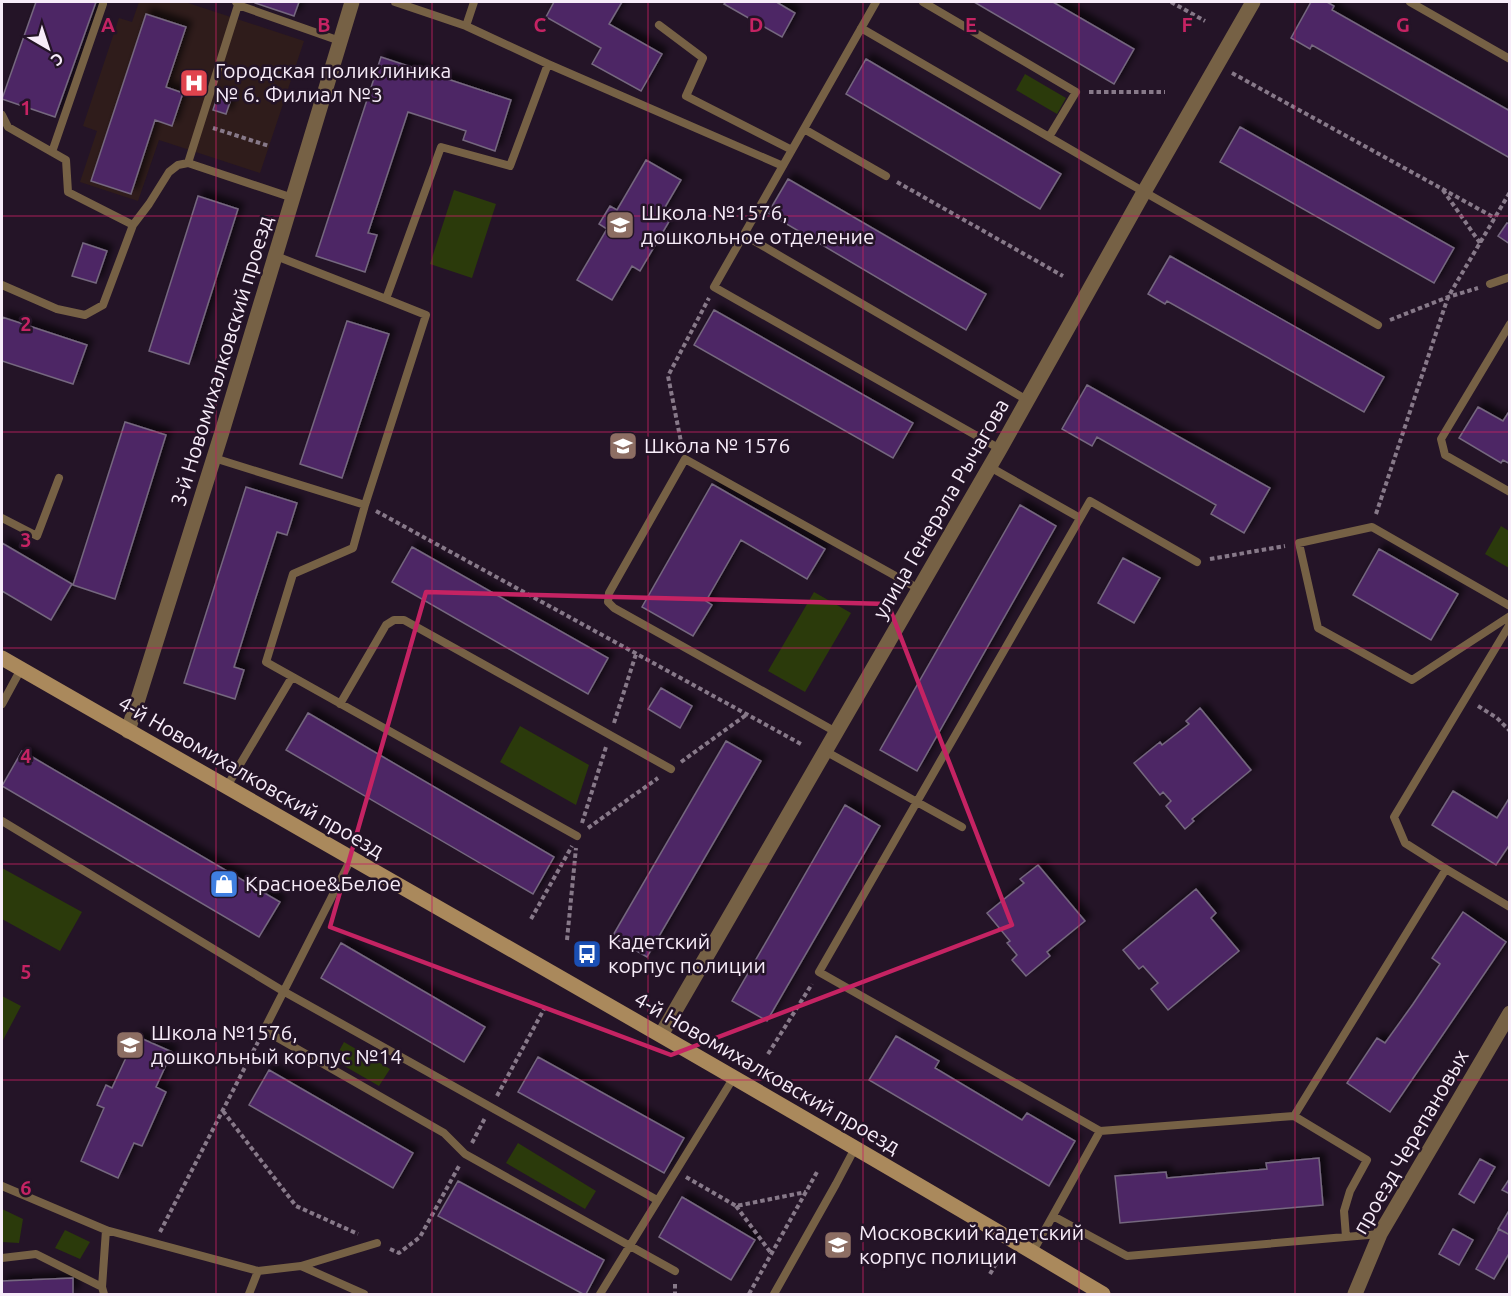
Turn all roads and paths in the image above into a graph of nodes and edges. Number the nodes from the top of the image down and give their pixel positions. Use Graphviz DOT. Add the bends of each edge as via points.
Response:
graph roads {
  1 [pos="352,2"];
  2 [pos="395,2"];
  3 [pos="474,2"];
  4 [pos="876,2"];
  5 [pos="923,2"];
  6 [pos="1171,2"];
  7 [pos="1253,2"];
  8 [pos="1410,2"];
  9 [pos="237,3"];
  10 [pos="103,4"];
  11 [pos="1205,21"];
  12 [pos="466,26"];
  13 [pos="659,26"];
  14 [pos="861,28"];
  15 [pos="340,41"];
  16 [pos="1509,59"];
  17 [pos="548,64"];
  18 [pos="1216,64"];
  19 [pos="1076,92"];
  20 [pos="1165,92"];
  21 [pos="2,115"];
  22 [pos="201,123"];
  23 [pos="804,129"];
  24 [pos="1049,137"];
  25 [pos="269,146"];
  26 [pos="792,150"];
  27 [pos="52,152"];
  28 [pos="188,163"];
  29 [pos="783,166"];
  30 [pos="886,176"];
  31 [pos="1443,189"];
  32 [pos="1144,192"];
  33 [pos="1509,192"];
  34 [pos="293,198"];
  35 [pos="1495,218"];
  36 [pos="133,225"];
  37 [pos="744,235"];
  38 [pos="1480,243"];
  39 [pos="276,256"];
  40 [pos="1063,276"];
  41 [pos="1509,277"];
  42 [pos="1490,284"];
  43 [pos="2,285"];
  44 [pos="714,286"];
  45 [pos="1448,297"];
  46 [pos="386,299"];
  47 [pos="1509,324"];
  48 [pos="1378,325"];
  49 [pos="1027,400"];
  50 [pos="1000,449"];
  51 [pos="214,458"];
  52 [pos="685,459"];
  53 [pos="990,467"];
  54 [pos="59,478"];
  55 [pos="1509,492"];
  56 [pos="365,505"];
  57 [pos="2,518"];
  58 [pos="1080,518"];
  59 [pos="1372,527"];
  60 [pos="1299,543"];
  61 [pos="1197,562"];
  62 [pos="919,589"];
  63 [pos="1509,606"];
  64 [pos="1509,616"];
  65 [pos="1509,624"];
  66 [pos="636,654"];
  67 [pos="2,658"];
  68 [pos="21,669"];
  69 [pos="292,677"];
  70 [pos="1465,698"];
  71 [pos="2,704"];
  72 [pos="340,704"];
  73 [pos="128,731"];
  74 [pos="1509,731"];
  75 [pos="836,732"];
  76 [pos="610,735"];
  77 [pos="801,744"];
  78 [pos="825,751"];
  79 [pos="671,769"];
  80 [pos="226,788"];
  81 [pos="917,803"];
  82 [pos="2,821"];
  83 [pos="962,828"];
  84 [pos="577,836"];
  85 [pos="351,859"];
  86 [pos="1446,869"];
  87 [pos="1509,907"];
  88 [pos="531,919"];
  89 [pos="567,940"];
  90 [pos="819,972"];
  91 [pos="283,991"];
  92 [pos="544,1009"];
  93 [pos="1509,1013"];
  94 [pos="264,1030"];
  95 [pos="661,1035"];
  96 [pos="768,1054"];
  97 [pos="734,1077"];
  98 [pos="491,1107"];
  99 [pos="223,1111"];
  100 [pos="1294,1116"];
  101 [pos="1100,1131"];
  102 [pos="855,1148"];
  103 [pos="465,1154"];
  104 [pos="675,1171"];
  105 [pos="817,1172"];
  106 [pos="2,1186"];
  107 [pos="806,1192"];
  108 [pos="657,1200"];
  109 [pos="736,1206"];
  110 [pos="1053,1215"];
  111 [pos="106,1230"];
  112 [pos="1380,1234"];
  113 [pos="1346,1237"];
  114 [pos="154,1243"];
  115 [pos="377,1243"];
  116 [pos="629,1245"];
  117 [pos="1032,1253"];
  118 [pos="772,1254"];
  119 [pos="1000,1257"];
  120 [pos="2,1258"];
  121 [pos="302,1266"];
  122 [pos="258,1271"];
  123 [pos="675,1271"];
  124 [pos="990,1274"];
  125 [pos="103,1291"];
  126 [pos="1094,1292"];
  127 [pos="249,1294"];
  128 [pos="364,1294"];
  129 [pos="600,1294"];
  130 [pos="749,1294"];
  131 [pos="774,1294"];
  132 [pos="1355,1294"];
  1 -- 15 [label="street, 3-й Новомихалковский проезд"];
  2 -- 12 [label="lane"];
  3 -- 12 [label="lane"];
  4 -- 14 [label="lane"];
  5 -- 19 [label="lane"];
  6 -- 11 [label="path"];
  7 -- 18 [label="street, улица Генерала Рычагова"];
  8 -- 16 [label="lane"];
  9 -- 15 [label="lane"];
  9 -- 22 [label="lane"];
  10 -- 27 [label="lane"];
  12 -- 17 [label="lane"];
  13 -- 26 [label="lane" via="703,58 686,96"];
  14 -- 23 [label="lane"];
  14 -- 24 [label="lane"];
  15 -- 34 [label="street, 3-й Новомихалковский проезд"];
  17 -- 29 [label="lane"];
  17 -- 46 [label="lane" via="510,166 441,147"];
  18 -- 31 [label="path"];
  18 -- 32 [label="street, улица Генерала Рычагова"];
  19 -- 20 [label="path"];
  19 -- 24 [label="lane"];
  21 -- 27 [label="lane" via="8,127"];
  22 -- 25 [label="path"];
  22 -- 28 [label="lane"];
  23 -- 26 [label="lane"];
  23 -- 30 [label="lane"];
  24 -- 32 [label="lane"];
  26 -- 29 [label="lane"];
  27 -- 36 [label="lane" via="66,160 68,192"];
  28 -- 34 [label="lane"];
  28 -- 36 [label="lane" via="169,172"];
  29 -- 37 [label="lane"];
  30 -- 40 [label="path"];
  31 -- 35 [label="path"];
  31 -- 38 [label="path"];
  32 -- 48 [label="lane"];
  32 -- 49 [label="street, улица Генерала Рычагова"];
  33 -- 35 [label="path"];
  34 -- 39 [label="street, 3-й Новомихалковский проезд"];
  35 -- 38 [label="path"];
  36 -- 43 [label="lane" via="104,305 85,315 57,309"];
  37 -- 44 [label="lane"];
  37 -- 49 [label="lane"];
  38 -- 45 [label="path"];
  39 -- 46 [label="lane"];
  39 -- 51 [label="street, 3-й Новомихалковский проезд"];
  41 -- 42 [label="lane"];
  42 -- 45 [label="path"];
  44 -- 50 [label="lane"];
  44 -- 52 [label="path" via="668,376"];
  45 -- 48 [label="path"];
  45 -- 59 [label="path"];
  46 -- 56 [label="lane" via="426,315"];
  47 -- 55 [label="lane" via="1441,439 1445,455"];
  49 -- 50 [label="street, улица Генерала Рычагова"];
  50 -- 53 [label="street, улица Генерала Рычагова"];
  51 -- 56 [label="lane"];
  51 -- 73 [label="street, 3-й Новомихалковский проезд"];
  52 -- 62 [label="lane"];
  52 -- 75 [label="lane" via="609,593 608,602"];
  53 -- 58 [label="lane"];
  53 -- 62 [label="street, улица Генерала Рычагова"];
  54 -- 57 [label="lane" via="38,536"];
  56 -- 66 [label="path"];
  56 -- 69 [label="lane" via="353,548 293,574 266,662"];
  58 -- 61 [label="lane" via="1090,501"];
  58 -- 81 [label="lane"];
  59 -- 60 [label="lane"];
  59 -- 63 [label="lane"];
  60 -- 61 [label="path"];
  60 -- 64 [label="lane" via="1318,628 1412,680"];
  62 -- 75 [label="street, улица Генерала Рычагова"];
  65 -- 70 [label="lane"];
  66 -- 76 [label="path"];
  66 -- 77 [label="path"];
  67 -- 68 [label="street, 4-й Новомихалковский проезд"];
  68 -- 71 [label="lane"];
  68 -- 73 [label="street, 4-й Новомихалковский проезд"];
  69 -- 72 [label="lane"];
  69 -- 80 [label="lane"];
  70 -- 74 [label="path" via="1497,718"];
  70 -- 86 [label="lane" via="1394,817 1405,843"];
  72 -- 76 [label="lane" via="386,625 404,620"];
  72 -- 84 [label="lane"];
  73 -- 80 [label="street, 4-й Новомихалковский проезд"];
  75 -- 78 [label="street, улица Генерала Рычагова"];
  76 -- 79 [label="lane"];
  76 -- 84 [label="path"];
  78 -- 81 [label="lane"];
  78 -- 95 [label="street, улица Генерала Рычагова"];
  80 -- 85 [label="street, 4-й Новомихалковский проезд"];
  81 -- 83 [label="lane"];
  81 -- 90 [label="lane"];
  82 -- 91 [label="lane"];
  84 -- 88 [label="path"];
  84 -- 89 [label="path"];
  85 -- 91 [label="lane"];
  85 -- 95 [label="street, 4-й Новомихалковский проезд"];
  86 -- 87 [label="lane"];
  86 -- 100 [label="lane"];
  90 -- 96 [label="path"];
  90 -- 101 [label="lane"];
  91 -- 94 [label="lane"];
  91 -- 98 [label="lane"];
  92 -- 98 [label="path"];
  93 -- 112 [label="street, проезд Черепановых"];
  94 -- 99 [label="path"];
  94 -- 103 [label="lane" via="444,1133"];
  95 -- 97 [label="street, 4-й Новомихалковский проезд"];
  97 -- 102 [label="street, 4-й Новомихалковский проезд"];
  97 -- 104 [label="lane"];
  98 -- 103 [label="path"];
  98 -- 108 [label="lane"];
  99 -- 114 [label="path"];
  99 -- 115 [label="path" via="296,1206"];
  100 -- 101 [label="lane"];
  100 -- 113 [label="lane" via="1367,1160 1344,1211"];
  101 -- 110 [label="lane"];
  102 -- 117 [label="street, 4-й Новомихалковский проезд"];
  102 -- 131 [label="lane"];
  103 -- 115 [label="path" via="420,1237 399,1253"];
  103 -- 116 [label="lane"];
  104 -- 108 [label="lane"];
  104 -- 109 [label="path"];
  105 -- 107 [label="path"];
  106 -- 111 [label="lane"];
  107 -- 109 [label="path"];
  107 -- 118 [label="path"];
  108 -- 116 [label="lane"];
  109 -- 118 [label="path"];
  110 -- 113 [label="lane" via="1127,1256"];
  110 -- 117 [label="lane"];
  111 -- 114 [label="lane"];
  111 -- 125 [label="lane"];
  112 -- 113 [label="lane"];
  112 -- 132 [label="street, проезд Черепановых"];
  114 -- 122 [label="lane"];
  115 -- 121 [label="lane"];
  116 -- 123 [label="lane"];
  116 -- 129 [label="lane"];
  117 -- 126 [label="street, 4-й Новомихалковский проезд"];
  118 -- 130 [label="path"];
  119 -- 124 [label="path"];
  120 -- 125 [label="lane" via="36,1254"];
  121 -- 122 [label="lane"];
  121 -- 128 [label="lane"];
  122 -- 127 [label="lane"];
}
